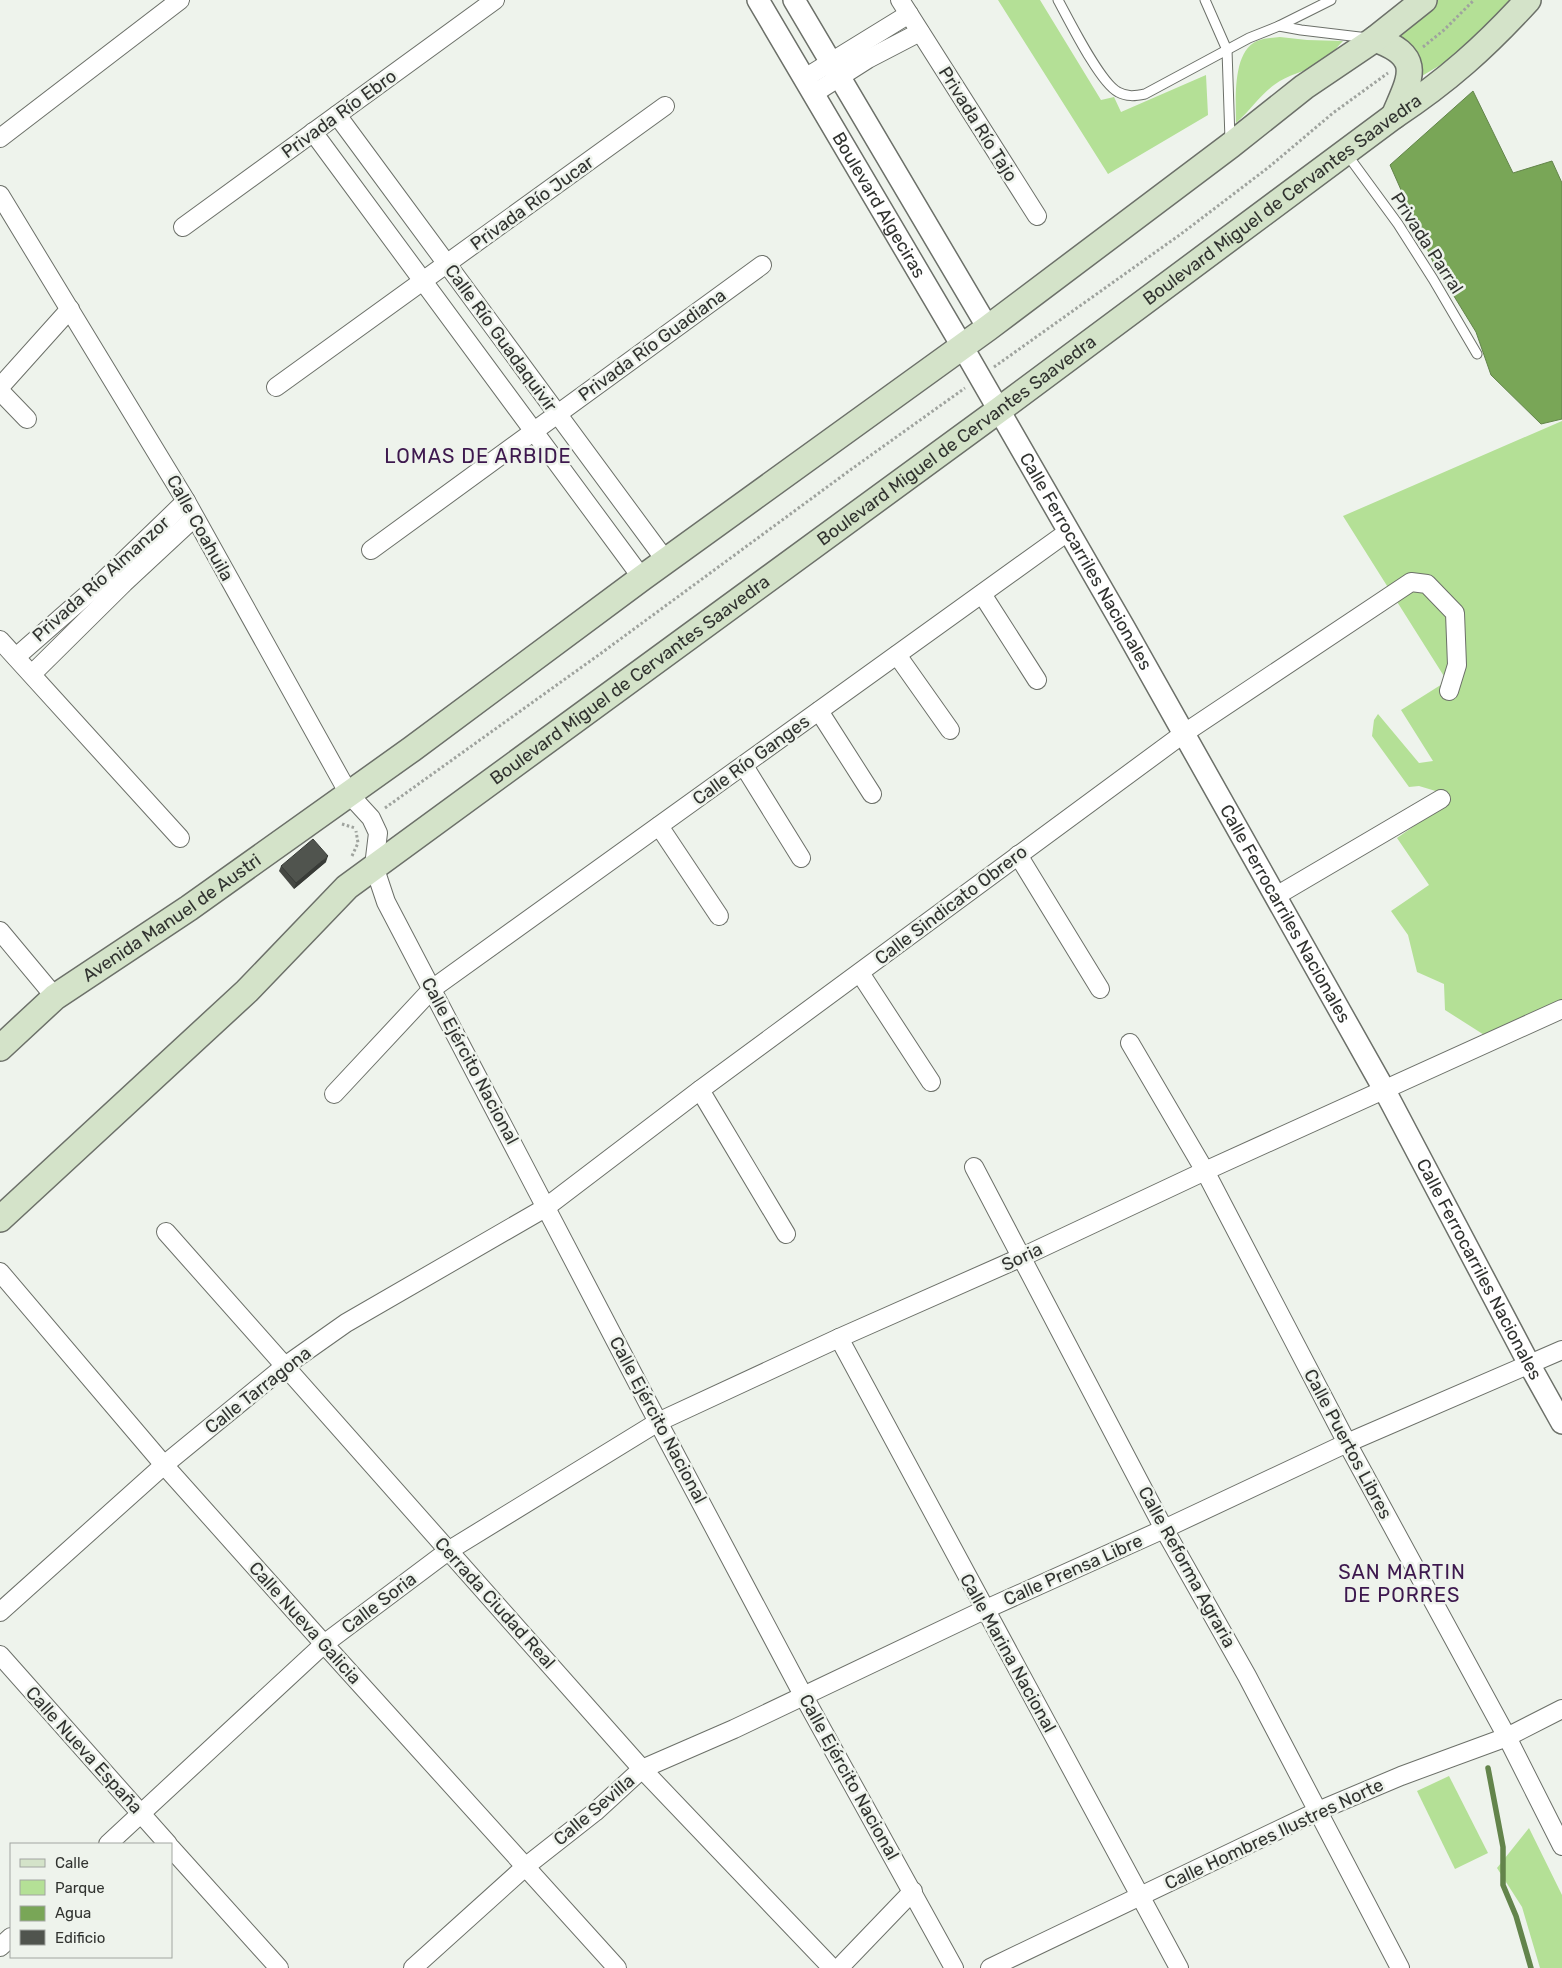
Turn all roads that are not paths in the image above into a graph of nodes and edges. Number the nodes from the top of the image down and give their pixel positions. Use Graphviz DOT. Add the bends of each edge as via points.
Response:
graph roads {
  1 [pos="180,0"];
  2 [pos="495,0"];
  3 [pos="758,0"];
  4 [pos="794,0"];
  5 [pos="1058,0"];
  6 [pos="1205,0"];
  7 [pos="1331,0"];
  8 [pos="1424,0"];
  9 [pos="1528,0"];
  10 [pos="904,7"];
  11 [pos="1278,26"];
  12 [pos="920,32"];
  13 [pos="1375,39"];
  14 [pos="1227,50"];
  15 [pos="834,69"];
  16 [pos="809,86"];
  17 [pos="665,106"];
  18 [pos="337,115"];
  19 [pos="1394,116"];
  20 [pos="313,132"];
  21 [pos="0,138"];
  22 [pos="1231,145"];
  23 [pos="1346,153"];
  24 [pos="0,195"];
  25 [pos="1037,216"];
  26 [pos="183,228"];
  27 [pos="447,264"];
  28 [pos="762,265"];
  29 [pos="423,281"];
  30 [pos="70,309"];
  31 [pos="988,328"];
  32 [pos="962,346"];
  33 [pos="1477,354"];
  34 [pos="0,387"];
  35 [pos="276,387"];
  36 [pos="0,391"];
  37 [pos="999,410"];
  38 [pos="558,414"];
  39 [pos="27,419"];
  40 [pos="533,431"];
  41 [pos="186,501"];
  42 [pos="194,518"];
  43 [pos="1069,531"];
  44 [pos="371,550"];
  45 [pos="666,561"];
  46 [pos="642,578"];
  47 [pos="982,594"];
  48 [pos="0,640"];
  49 [pos="897,655"];
  50 [pos="16,657"];
  51 [pos="32,674"];
  52 [pos="1037,680"];
  53 [pos="1449,691"];
  54 [pos="819,711"];
  55 [pos="950,730"];
  56 [pos="1184,734"];
  57 [pos="744,766"];
  58 [pos="349,794"];
  59 [pos="872,794"];
  60 [pos="1440,799"];
  61 [pos="660,826"];
  62 [pos="180,838"];
  63 [pos="1018,855"];
  64 [pos="801,858"];
  65 [pos="374,866"];
  66 [pos="1276,896"];
  67 [pos="719,916"];
  68 [pos="0,931"];
  69 [pos="860,972"];
  70 [pos="432,989"];
  71 [pos="1100,989"];
  72 [pos="55,996"];
  73 [pos="1562,1009"];
  74 [pos="1130,1043"];
  75 [pos="0,1048"];
  76 [pos="930,1082"];
  77 [pos="700,1090"];
  78 [pos="1385,1091"];
  79 [pos="334,1094"];
  80 [pos="974,1167"];
  81 [pos="1205,1171"];
  82 [pos="546,1208"];
  83 [pos="0,1219"];
  84 [pos="166,1232"];
  85 [pos="786,1234"];
  86 [pos="1022,1258"];
  87 [pos="0,1272"];
  88 [pos="839,1338"];
  89 [pos="1562,1350"];
  90 [pos="1529,1364"];
  91 [pos="285,1366"];
  92 [pos="658,1422"];
  93 [pos="1562,1423"];
  94 [pos="1347,1443"];
  95 [pos="164,1464"];
  96 [pos="1164,1529"];
  97 [pos="448,1551"];
  98 [pos="984,1610"];
  99 [pos="0,1612"];
  100 [pos="324,1644"];
  101 [pos="0,1655"];
  102 [pos="804,1695"];
  103 [pos="1562,1709"];
  104 [pos="1507,1737"];
  105 [pos="642,1769"];
  106 [pos="1318,1811"];
  107 [pos="140,1813"];
  108 [pos="109,1843"];
  109 [pos="167,1843"];
  110 [pos="1562,1846"];
  111 [pos="172,1849"];
  112 [pos="524,1867"];
  113 [pos="913,1891"];
  114 [pos="1140,1896"];
  115 [pos="10,1938"];
  116 [pos="0,1947"];
  117 [pos="279,1968"];
  118 [pos="414,1968"];
  119 [pos="617,1968"];
  120 [pos="832,1968"];
  121 [pos="839,1968"];
  122 [pos="954,1968"];
  123 [pos="990,1968"];
  124 [pos="1179,1968"];
  125 [pos="1400,1968"];
  1 -- 21 [label="street"];
  2 -- 18 [label="street, Privada Río Ebro"];
  3 -- 16 [label="street, Boulevard Algeciras"];
  4 -- 15 [label="street, Boulevard Algeciras"];
  5 -- 14 [label="lane" via="1103,77 1113,89 1127,96 1145,94"];
  6 -- 14 [label="lane"];
  7 -- 11 [label="lane"];
  8 -- 13 [label="main road"];
  9 -- 19 [label="main road, Boulevard Miguel de Cervantes Saavedra" via="1471,59"];
  10 -- 12 [label="street, Privada Río Tajo"];
  10 -- 15 [label="street, Privada Río Tajo"];
  11 -- 13 [label="lane"];
  11 -- 14 [label="lane"];
  12 -- 15 [label="street, Privada Río Tajo" via="868,58"];
  12 -- 25 [label="street, Privada Río Tajo"];
  13 -- 19 [label="main road" via="1393,45 1406,59 1410,73"];
  13 -- 22 [label="main road" via="1304,87"];
  14 -- 22 [label="lane"];
  15 -- 16 [label="street, Privada Río Tajo"];
  15 -- 31 [label="street, Boulevard Algeciras"];
  16 -- 32 [label="street, Boulevard Algeciras"];
  17 -- 27 [label="street, Privada Río Jucar"];
  18 -- 20 [label="street, Privada Río Ebro"];
  18 -- 27 [label="street, Calle Río Guadaquivir"];
  19 -- 23 [label="main road, Boulevard Miguel de Cervantes Saavedra"];
  20 -- 26 [label="street, Privada Río Ebro"];
  20 -- 29 [label="street, Calle Río Guadaquivir"];
  22 -- 31 [label="main road"];
  23 -- 33 [label="lane, Privada Parral" via="1434,279"];
  23 -- 37 [label="main road, Boulevard Miguel de Cervantes Saavedra"];
  24 -- 30 [label="street, Calle Coahuila"];
  27 -- 29 [label="street, Privada Río Jucar"];
  27 -- 38 [label="street, Calle Río Guadaquivir"];
  28 -- 38 [label="street, Privada Río Guadiana"];
  29 -- 35 [label="street, Privada Río Jucar"];
  29 -- 40 [label="street, Calle Río Guadaquivir"];
  30 -- 34 [label="street"];
  30 -- 41 [label="street, Calle Coahuila"];
  31 -- 32 [label="main road"];
  32 -- 37 [label="street, Boulevard Algeciras"];
  32 -- 45 [label="main road"];
  36 -- 39 [label="street"];
  37 -- 43 [label="street, Calle Ferrocarriles Nacionales"];
  37 -- 65 [label="main road, Boulevard Miguel de Cervantes Saavedra"];
  38 -- 40 [label="street, Privada Río Guadiana"];
  38 -- 45 [label="street, Calle Río Guadaquivir"];
  40 -- 44 [label="street, Privada Río Guadiana"];
  40 -- 46 [label="street, Calle Río Guadaquivir"];
  41 -- 42 [label="street, Calle Coahuila"];
  41 -- 50 [label="street, Privada Río Almanzor" via="104,580"];
  42 -- 51 [label="street, Privada Río Almanzor"];
  42 -- 58 [label="street, Calle Coahuila"];
  43 -- 47 [label="street, Calle Río Ganges"];
  43 -- 56 [label="street, Calle Ferrocarriles Nacionales"];
  45 -- 46 [label="main road"];
  46 -- 58 [label="main road"];
  47 -- 49 [label="street, Calle Río Ganges"];
  47 -- 52 [label="street"];
  48 -- 50 [label="street"];
  49 -- 54 [label="street, Calle Río Ganges"];
  49 -- 55 [label="street"];
  50 -- 51 [label="street"];
  51 -- 62 [label="street"];
  53 -- 56 [label="street, Calle Sindicato Obrero" via="1457,665 1455,613 1427,584 1410,582"];
  54 -- 57 [label="street, Calle Río Ganges"];
  54 -- 59 [label="street"];
  56 -- 63 [label="street, Calle Sindicato Obrero"];
  56 -- 66 [label="street, Calle Ferrocarriles Nacionales"];
  57 -- 61 [label="street, Calle Río Ganges"];
  57 -- 64 [label="street"];
  58 -- 65 [label="street, Calle Coahuila" via="371,818 378,833"];
  58 -- 72 [label="main road, Avenida Manuel de Austri" via="189,908"];
  60 -- 66 [label="street"];
  61 -- 67 [label="street"];
  61 -- 70 [label="street, Calle Río Ganges"];
  63 -- 69 [label="street, Calle Sindicato Obrero"];
  63 -- 71 [label="street"];
  65 -- 70 [label="street, Calle Ejército Nacional" via="386,902"];
  65 -- 83 [label="main road, Boulevard Miguel de Cervantes Saavedra" via="347,887 247,991"];
  66 -- 78 [label="street, Calle Ferrocarriles Nacionales"];
  68 -- 72 [label="street"];
  69 -- 76 [label="street"];
  69 -- 77 [label="street, Calle Sindicato Obrero"];
  70 -- 79 [label="street, Calle Río Ganges"];
  70 -- 82 [label="street, Calle Ejército Nacional"];
  72 -- 75 [label="main road, Avenida Manuel de Austri"];
  73 -- 78 [label="street, Soria"];
  74 -- 81 [label="street, Calle Puertos Libres"];
  77 -- 82 [label="street, Calle Sindicato Obrero"];
  77 -- 85 [label="street"];
  78 -- 81 [label="street, Soria"];
  78 -- 90 [label="street, Calle Ferrocarriles Nacionales"];
  80 -- 86 [label="street, Calle Reforma Agraria"];
  81 -- 86 [label="street, Soria"];
  81 -- 94 [label="street, Calle Puertos Libres"];
  82 -- 91 [label="street, Calle Tarragona" via="346,1323"];
  82 -- 92 [label="street, Calle Ejército Nacional"];
  84 -- 91 [label="street, Cerrada Ciudad Real"];
  86 -- 88 [label="street, Soria"];
  86 -- 96 [label="street, Calle Reforma Agraria"];
  87 -- 95 [label="street, Calle Nueva Galicia"];
  88 -- 92 [label="street, Soria"];
  88 -- 98 [label="street, Calle Marina Nacional"];
  89 -- 90 [label="street, Calle Prensa Libre"];
  90 -- 93 [label="street, Calle Ferrocarriles Nacionales"];
  90 -- 94 [label="street, Calle Prensa Libre"];
  91 -- 95 [label="street, Calle Tarragona"];
  91 -- 97 [label="street, Cerrada Ciudad Real"];
  92 -- 97 [label="street, Calle Soria"];
  92 -- 102 [label="street, Calle Ejército Nacional"];
  94 -- 96 [label="street, Calle Prensa Libre"];
  94 -- 104 [label="street, Calle Puertos Libres"];
  95 -- 99 [label="street, Calle Tarragona"];
  95 -- 100 [label="street, Calle Nueva Galicia"];
  96 -- 98 [label="street, Calle Prensa Libre"];
  96 -- 106 [label="street, Calle Reforma Agraria"];
  97 -- 100 [label="street, Calle Soria"];
  97 -- 105 [label="street, Cerrada Ciudad Real"];
  98 -- 102 [label="street, Calle Prensa Libre"];
  98 -- 114 [label="street, Calle Marina Nacional"];
  100 -- 107 [label="street, Calle Soria"];
  100 -- 112 [label="street, Calle Nueva Galicia"];
  101 -- 107 [label="street, Calle Nueva España"];
  102 -- 105 [label="street, Calle Sevilla"];
  102 -- 113 [label="street, Calle Ejército Nacional"];
  103 -- 104 [label="street, Calle Hombres Ilustres Norte"];
  104 -- 106 [label="street, Calle Hombres Ilustres Norte"];
  104 -- 110 [label="street, Calle Puertos Libres"];
  105 -- 112 [label="street, Calle Sevilla" via="595,1812"];
  105 -- 120 [label="street, Cerrada Ciudad Real"];
  106 -- 114 [label="street, Calle Hombres Ilustres Norte"];
  106 -- 125 [label="street, Calle Reforma Agraria"];
  107 -- 108 [label="street, Calle Soria"];
  107 -- 109 [label="street, Calle Nueva España"];
  111 -- 117 [label="street"];
  112 -- 118 [label="street, Calle Sevilla"];
  112 -- 119 [label="street, Calle Nueva Galicia"];
  113 -- 121 [label="street"];
  113 -- 122 [label="street, Calle Ejército Nacional"];
  114 -- 123 [label="street, Calle Hombres Ilustres Norte"];
  114 -- 124 [label="street, Calle Marina Nacional"];
  115 -- 116 [label="street"];
}
